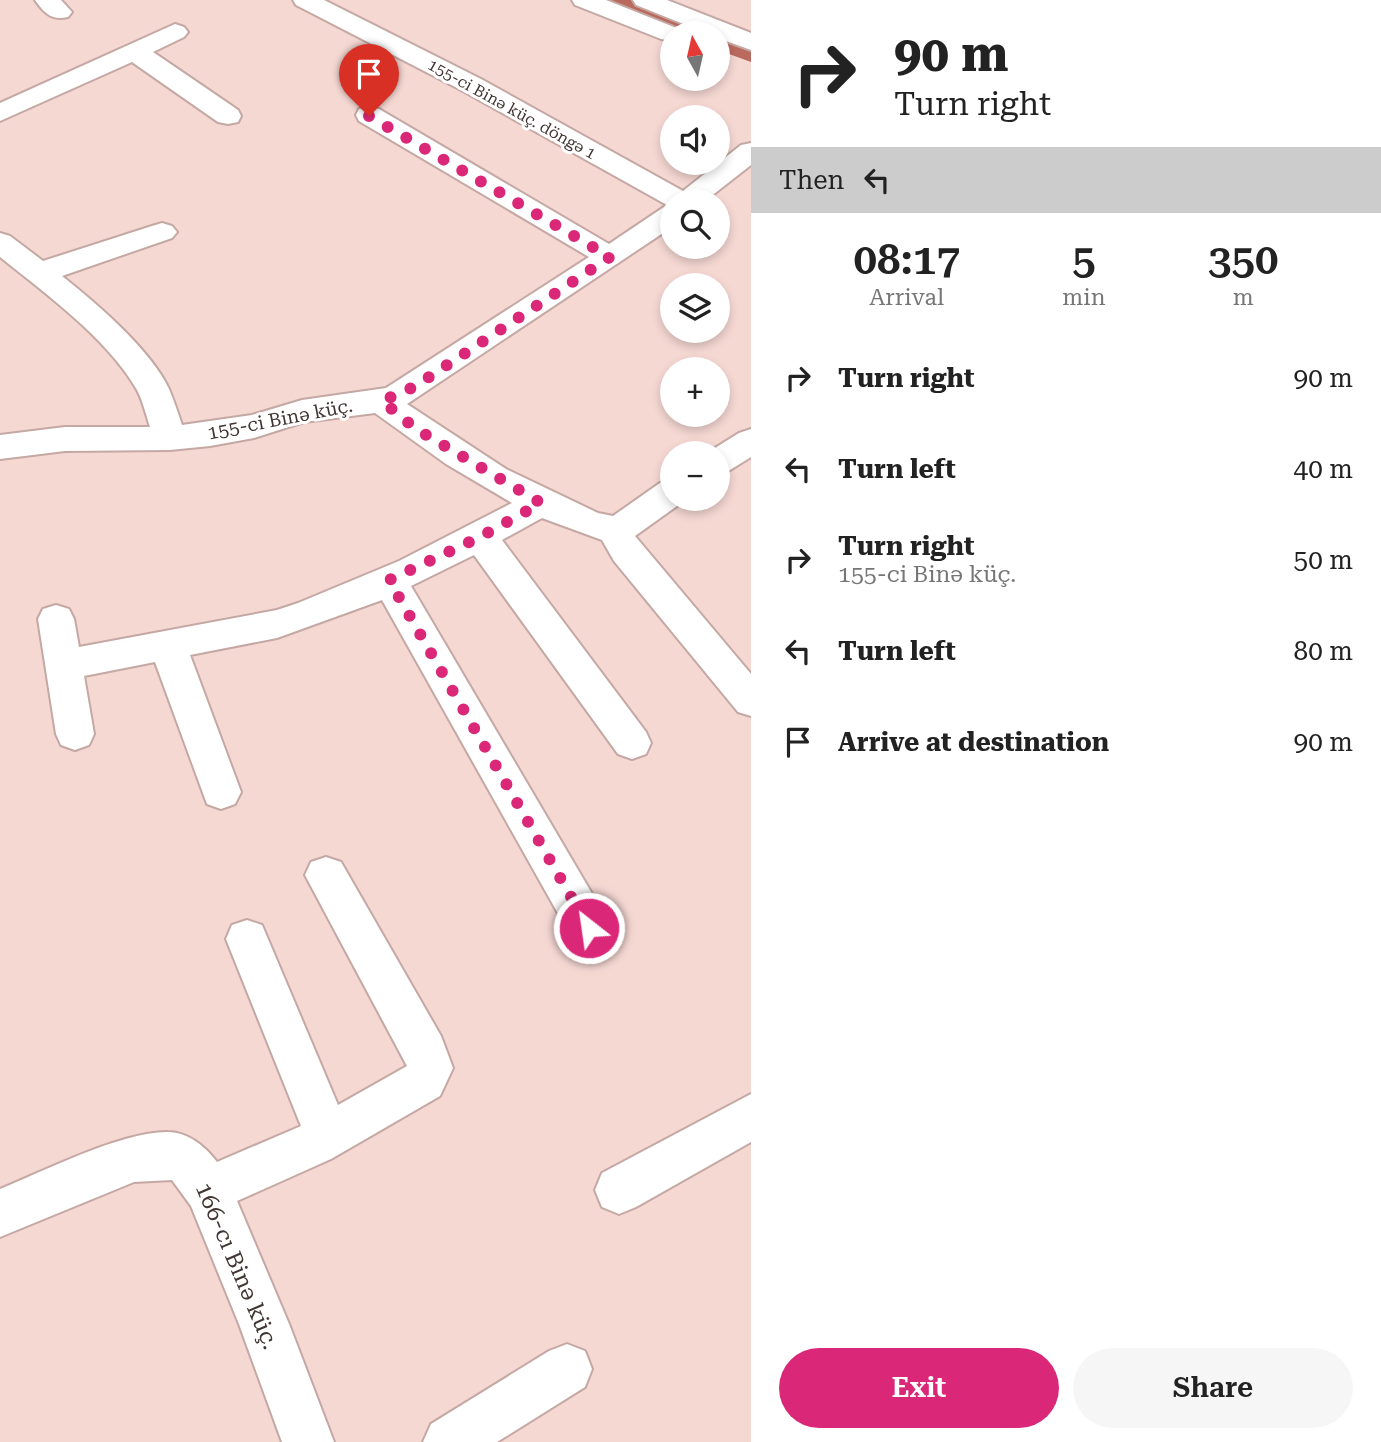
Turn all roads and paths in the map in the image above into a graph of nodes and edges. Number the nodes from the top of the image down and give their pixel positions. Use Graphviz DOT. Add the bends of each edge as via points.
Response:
graph roads {
  1 [pos="305,0"];
  2 [pos="583,0"];
  3 [pos="645,0"];
  4 [pos="660,30"];
  5 [pos="175,32"];
  6 [pos="751,42"];
  7 [pos="134,51"];
  8 [pos="730,58"];
  9 [pos="751,67"];
  10 [pos="0,113"];
  11 [pos="228,116"];
  12 [pos="369,116"];
  13 [pos="751,151"];
  14 [pos="703,189"];
  15 [pos="660,190"];
  16 [pos="660,222"];
  17 [pos="162,232"];
  18 [pos="0,242"];
  19 [pos="610,257"];
  20 [pos="42,272"];
  21 [pos="382,401"];
  22 [pos="170,438"];
  23 [pos="751,442"];
  24 [pos="0,447"];
  25 [pos="730,455"];
  26 [pos="660,501"];
  27 [pos="541,503"];
  28 [pos="614,529"];
  29 [pos="480,537"];
  30 [pos="389,580"];
  31 [pos="56,619"];
  32 [pos="169,645"];
  33 [pos="62,665"];
  34 [pos="751,701"];
  35 [pos="75,734"];
  36 [pos="632,743"];
  37 [pos="220,792"];
  38 [pos="326,875"];
  39 [pos="589,928"];
  40 [pos="247,939"];
  41 [pos="751,1117"];
  42 [pos="328,1136"];
  43 [pos="208,1190"];
  44 [pos="620,1190"];
  45 [pos="0,1213"];
  46 [pos="566,1369"];
  47 [pos="308,1442"];
  48 [pos="449,1442"];
  1 -- 15 [label="street, 155-ci Binə küç. döngə 1" via="472,85"];
  2 -- 4 [label="street"];
  3 -- 6 [label="street"];
  5 -- 7 [label="street"];
  7 -- 10 [label="street"];
  7 -- 11 [label="street"];
  8 -- 9 [label="street"];
  12 -- 19 [label="street"];
  13 -- 14 [label="street"];
  16 -- 19 [label="street, 155-ci Binə küç."];
  17 -- 20 [label="street"];
  18 -- 20 [label="street"];
  19 -- 21 [label="street, 155-ci Binə küç." via="414,387"];
  20 -- 22 [label="street" via="130,358 153,389"];
  21 -- 22 [label="street, 155-ci Binə küç." via="302,411 254,426"];
  21 -- 27 [label="street" via="416,429"];
  22 -- 24 [label="street, 155-ci Binə küç." via="65,439"];
  23 -- 25 [label="street"];
  26 -- 28 [label="street"];
  27 -- 28 [label="street"];
  27 -- 29 [label="street"];
  28 -- 34 [label="street" via="626,552"];
  29 -- 30 [label="street"];
  29 -- 36 [label="street"];
  30 -- 32 [label="street" via="311,614"];
  30 -- 39 [label="street"];
  31 -- 33 [label="street"];
  32 -- 33 [label="street"];
  32 -- 37 [label="street"];
  33 -- 35 [label="street"];
  38 -- 42 [label="street" via="425,1051 430,1068 424,1081"];
  40 -- 42 [label="street"];
  41 -- 44 [label="street"];
  42 -- 43 [label="street"];
  43 -- 45 [label="street, 166-cı Binə küç." via="190,1163 171,1154 134,1159"];
  43 -- 47 [label="street, 166-cı Binə küç."];
  46 -- 48 [label="street"];
}
